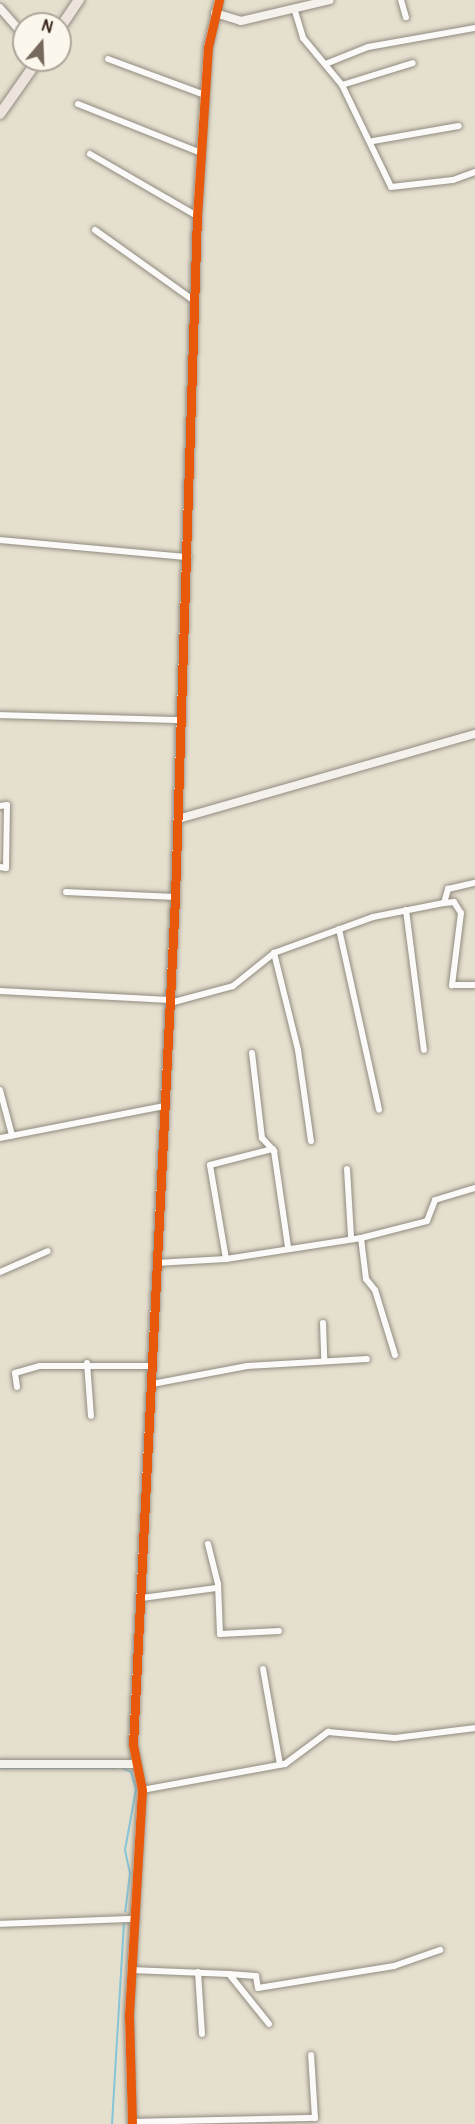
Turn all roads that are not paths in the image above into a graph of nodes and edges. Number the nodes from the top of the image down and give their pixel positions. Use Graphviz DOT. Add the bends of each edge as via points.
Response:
graph roads {
  1 [pos="219,0"];
  2 [pos="330,0"];
  3 [pos="401,0"];
  4 [pos="294,8"];
  5 [pos="0,9"];
  6 [pos="215,13"];
  7 [pos="406,17"];
  8 [pos="12,22"];
  9 [pos="475,28"];
  10 [pos="108,59"];
  11 [pos="328,63"];
  12 [pos="413,63"];
  13 [pos="30,72"];
  14 [pos="342,85"];
  15 [pos="205,95"];
  16 [pos="78,104"];
  17 [pos="0,114"];
  18 [pos="459,126"];
  19 [pos="373,141"];
  20 [pos="201,153"];
  21 [pos="90,154"];
  22 [pos="475,172"];
  23 [pos="197,216"];
  24 [pos="95,230"];
  25 [pos="193,300"];
  26 [pos="0,540"];
  27 [pos="188,557"];
  28 [pos="0,715"];
  29 [pos="181,720"];
  30 [pos="475,734"];
  31 [pos="0,806"];
  32 [pos="178,819"];
  33 [pos="0,867"];
  34 [pos="475,883"];
  35 [pos="66,892"];
  36 [pos="175,897"];
  37 [pos="444,903"];
  38 [pos="406,910"];
  39 [pos="339,929"];
  40 [pos="274,953"];
  41 [pos="475,985"];
  42 [pos="0,991"];
  43 [pos="170,1002"];
  44 [pos="423,1050"];
  45 [pos="252,1053"];
  46 [pos="0,1090"];
  47 [pos="164,1106"];
  48 [pos="379,1110"];
  49 [pos="12,1135"];
  50 [pos="0,1138"];
  51 [pos="311,1141"];
  52 [pos="273,1149"];
  53 [pos="347,1169"];
  54 [pos="475,1188"];
  55 [pos="351,1237"];
  56 [pos="361,1239"];
  57 [pos="288,1246"];
  58 [pos="48,1251"];
  59 [pos="226,1259"];
  60 [pos="156,1263"];
  61 [pos="0,1272"];
  62 [pos="323,1323"];
  63 [pos="394,1355"];
  64 [pos="324,1359"];
  65 [pos="367,1359"];
  66 [pos="87,1363"];
  67 [pos="151,1366"];
  68 [pos="152,1384"];
  69 [pos="17,1388"];
  70 [pos="91,1416"];
  71 [pos="208,1544"];
  72 [pos="216,1588"];
  73 [pos="142,1598"];
  74 [pos="279,1631"];
  75 [pos="263,1669"];
  76 [pos="475,1728"];
  77 [pos="0,1764"];
  78 [pos="134,1764"];
  79 [pos="280,1764"];
  80 [pos="142,1790"];
  81 [pos="132,1919"];
  82 [pos="0,1924"];
  83 [pos="440,1950"];
  84 [pos="131,1970"];
  85 [pos="198,1972"];
  86 [pos="229,1974"];
  87 [pos="269,2024"];
  88 [pos="202,2034"];
  89 [pos="311,2055"];
  90 [pos="132,2123"];
  1 -- 6 [label="street"];
  2 -- 4 [label="street"];
  3 -- 7 [label="street"];
  4 -- 6 [label="street" via="241,21"];
  4 -- 11 [label="street" via="303,38"];
  5 -- 8 [label="street"];
  6 -- 15 [label="street"];
  9 -- 11 [label="street" via="368,47"];
  10 -- 15 [label="street"];
  11 -- 14 [label="street"];
  12 -- 14 [label="street"];
  13 -- 17 [label="highway"];
  14 -- 19 [label="street"];
  15 -- 20 [label="street"];
  16 -- 20 [label="street"];
  18 -- 19 [label="street"];
  19 -- 22 [label="street" via="391,187 398,190"];
  20 -- 23 [label="street"];
  21 -- 23 [label="street"];
  23 -- 25 [label="street"];
  24 -- 25 [label="street"];
  25 -- 27 [label="street"];
  26 -- 27 [label="street"];
  27 -- 29 [label="street"];
  28 -- 29 [label="street"];
  29 -- 32 [label="street"];
  30 -- 32 [label="street"];
  31 -- 33 [label="street" via="7,805 6,868"];
  32 -- 36 [label="street"];
  34 -- 37 [label="street" via="448,889"];
  35 -- 36 [label="street"];
  36 -- 43 [label="street"];
  37 -- 38 [label="street"];
  37 -- 41 [label="street" via="454,902 461,913 452,985"];
  38 -- 39 [label="street"];
  38 -- 44 [label="street"];
  39 -- 40 [label="street"];
  39 -- 48 [label="street"];
  40 -- 43 [label="street" via="233,986"];
  40 -- 51 [label="street" via="294,1028"];
  42 -- 43 [label="street"];
  43 -- 47 [label="street"];
  45 -- 52 [label="street" via="262,1138"];
  46 -- 49 [label="street"];
  47 -- 49 [label="street"];
  47 -- 60 [label="street"];
  49 -- 50 [label="street"];
  52 -- 57 [label="street"];
  52 -- 59 [label="street" via="210,1165"];
  53 -- 55 [label="street"];
  54 -- 56 [label="street" via="435,1200 427,1221"];
  55 -- 56 [label="street"];
  55 -- 57 [label="street"];
  56 -- 63 [label="street" via="366,1279 375,1290"];
  57 -- 59 [label="street"];
  58 -- 61 [label="street"];
  59 -- 60 [label="street"];
  60 -- 67 [label="street"];
  62 -- 64 [label="street"];
  64 -- 65 [label="street"];
  64 -- 68 [label="street" via="247,1366"];
  66 -- 67 [label="street"];
  66 -- 69 [label="street" via="19,1371"];
  66 -- 70 [label="street"];
  67 -- 68 [label="street"];
  68 -- 73 [label="street"];
  71 -- 72 [label="street"];
  72 -- 73 [label="street"];
  72 -- 74 [label="street" via="220,1634"];
  73 -- 78 [label="street"];
  75 -- 79 [label="street"];
  76 -- 79 [label="street" via="394,1738 328,1732"];
  77 -- 78 [label="street"];
  78 -- 80 [label="street"];
  79 -- 80 [label="street"];
  80 -- 81 [label="street"];
  81 -- 82 [label="street"];
  81 -- 84 [label="street"];
  83 -- 86 [label="street" via="394,1966 258,1988 256,1976"];
  84 -- 85 [label="street"];
  84 -- 90 [label="street"];
  85 -- 86 [label="street"];
  85 -- 88 [label="street"];
  86 -- 87 [label="street"];
  89 -- 90 [label="street" via="315,2118"];
}
